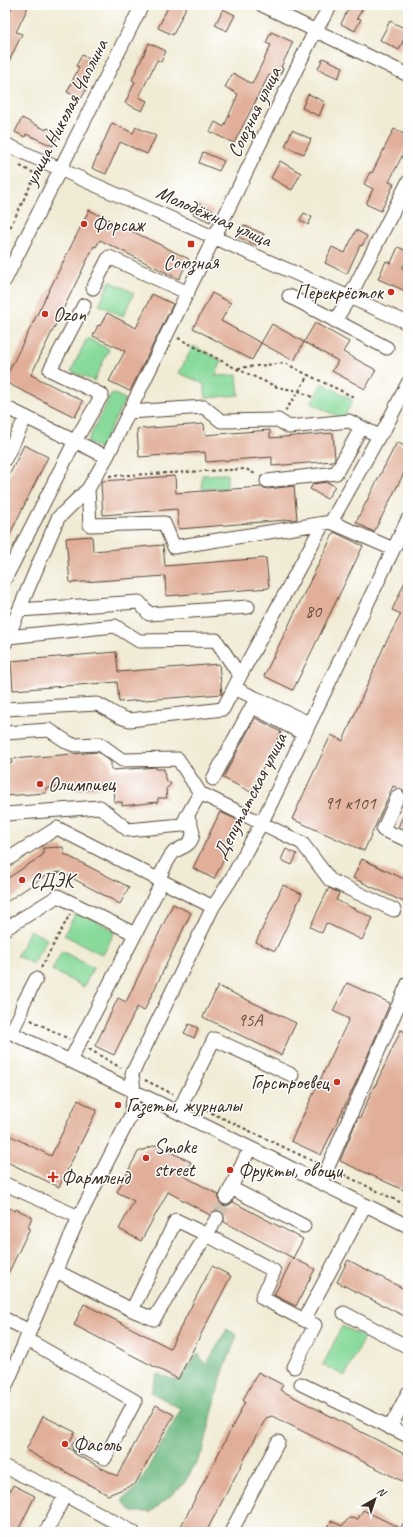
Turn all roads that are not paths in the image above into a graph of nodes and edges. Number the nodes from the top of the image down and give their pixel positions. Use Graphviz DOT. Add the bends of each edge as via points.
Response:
graph roads {
  1 [pos="142,5"];
  2 [pos="262,5"];
  3 [pos="331,5"];
  4 [pos="315,31"];
  5 [pos="408,75"];
  6 [pos="5,144"];
  7 [pos="60,170"];
  8 [pos="408,182"];
  9 [pos="215,238"];
  10 [pos="5,280"];
  11 [pos="93,288"];
  12 [pos="188,293"];
  13 [pos="289,296"];
  14 [pos="349,298"];
  15 [pos="84,305"];
  16 [pos="335,321"];
  17 [pos="408,324"];
  18 [pos="387,348"];
  19 [pos="408,383"];
  20 [pos="5,407"];
  21 [pos="129,412"];
  22 [pos="26,417"];
  23 [pos="361,428"];
  24 [pos="379,436"];
  25 [pos="75,441"];
  26 [pos="107,457"];
  27 [pos="5,459"];
  28 [pos="267,481"];
  29 [pos="88,489"];
  30 [pos="408,519"];
  31 [pos="327,523"];
  32 [pos="393,549"];
  33 [pos="5,579"];
  34 [pos="248,607"];
  35 [pos="19,610"];
  36 [pos="7,640"];
  37 [pos="240,676"];
  38 [pos="234,688"];
  39 [pos="5,709"];
  40 [pos="307,729"];
  41 [pos="5,733"];
  42 [pos="213,779"];
  43 [pos="200,792"];
  44 [pos="398,796"];
  45 [pos="5,814"];
  46 [pos="187,815"];
  47 [pos="262,822"];
  48 [pos="408,840"];
  49 [pos="5,861"];
  50 [pos="160,881"];
  51 [pos="214,906"];
  52 [pos="394,910"];
  53 [pos="5,929"];
  54 [pos="135,934"];
  55 [pos="36,979"];
  56 [pos="408,984"];
  57 [pos="8,1031"];
  58 [pos="70,1061"];
  59 [pos="292,1075"];
  60 [pos="134,1091"];
  61 [pos="178,1112"];
  62 [pos="250,1148"];
  63 [pos="321,1183"];
  64 [pos="5,1184"];
  65 [pos="365,1205"];
  66 [pos="79,1217"];
  67 [pos="217,1218"];
  68 [pos="304,1226"];
  69 [pos="408,1226"];
  70 [pos="207,1235"];
  71 [pos="56,1271"];
  72 [pos="132,1310"];
  73 [pos="344,1313"];
  74 [pos="5,1319"];
  75 [pos="304,1320"];
  76 [pos="28,1335"];
  77 [pos="408,1347"];
  78 [pos="294,1366"];
  79 [pos="301,1384"];
  80 [pos="5,1388"];
  81 [pos="408,1393"];
  82 [pos="390,1428"];
  83 [pos="408,1436"];
  84 [pos="278,1442"];
  85 [pos="79,1446"];
  86 [pos="5,1467"];
  87 [pos="65,1495"];
  88 [pos="46,1532"];
  89 [pos="134,1532"];
  90 [pos="231,1532"];
  1 -- 7 [label="street, улица Николая Чаплина"];
  2 -- 4 [label="street"];
  3 -- 4 [label="street, Союзная улица"];
  4 -- 5 [label="street"];
  4 -- 9 [label="street, Союзная улица"];
  6 -- 7 [label="street, Молодёжная улица"];
  7 -- 9 [label="street, Молодёжная улица"];
  7 -- 10 [label="street, улица Николая Чаплина"];
  8 -- 14 [label="street"];
  9 -- 12 [label="street, Союзная улица"];
  9 -- 14 [label="street, Молодёжная улица"];
  11 -- 12 [label="street" via="109,257"];
  12 -- 21 [label="street, Союзная улица"];
  13 -- 16 [label="street"];
  14 -- 16 [label="street"];
  14 -- 17 [label="street, Молодёжная улица"];
  15 -- 25 [label="street" via="50,370 102,395"];
  16 -- 18 [label="street"];
  19 -- 24 [label="street"];
  20 -- 22 [label="street"];
  21 -- 23 [label="street" via="204,407 221,421 278,420 289,427 349,421"];
  21 -- 26 [label="street, Союзная улица"];
  22 -- 25 [label="street"];
  22 -- 27 [label="street"];
  23 -- 24 [label="street"];
  23 -- 28 [label="street" via="336,474"];
  24 -- 31 [label="street"];
  25 -- 26 [label="street"];
  25 -- 33 [label="street"];
  26 -- 29 [label="street, Союзная улица"];
  29 -- 31 [label="street" via="90,525 164,523 174,546"];
  29 -- 35 [label="street, Союзная улица" via="58,518"];
  30 -- 32 [label="street, Депутатская улица"];
  31 -- 32 [label="street"];
  31 -- 37 [label="street"];
  32 -- 40 [label="street, Депутатская улица"];
  34 -- 35 [label="street" via="148,614 139,602"];
  35 -- 36 [label="street, Союзная улица"];
  36 -- 37 [label="street" via="115,626 139,641 216,640"];
  37 -- 38 [label="street"];
  38 -- 39 [label="street" via="223,709 130,720 97,704"];
  38 -- 40 [label="street"];
  40 -- 42 [label="street" via="251,708"];
  40 -- 47 [label="street, Депутатская улица"];
  41 -- 43 [label="street" via="49,730 74,745 100,744 122,760 178,759"];
  43 -- 46 [label="street"];
  43 -- 47 [label="street"];
  44 -- 48 [label="street" via="383,830"];
  45 -- 46 [label="street" via="100,807 128,830 182,825"];
  46 -- 50 [label="street" via="193,836 186,845 175,852"];
  47 -- 51 [label="street, Депутатская улица"];
  47 -- 52 [label="street" via="302,843 330,880"];
  49 -- 50 [label="street" via="57,828"];
  50 -- 51 [label="street"];
  50 -- 54 [label="street"];
  51 -- 60 [label="street, Депутатская улица" via="132,1074"];
  53 -- 54 [label="street" via="58,896"];
  54 -- 58 [label="street"];
  55 -- 57 [label="street" via="20,1015"];
  56 -- 63 [label="street"];
  57 -- 58 [label="street"];
  58 -- 60 [label="street"];
  59 -- 61 [label="street" via="214,1039"];
  60 -- 61 [label="street"];
  60 -- 66 [label="street" via="131,1116"];
  61 -- 62 [label="street"];
  62 -- 63 [label="street"];
  62 -- 68 [label="street" via="229,1193"];
  63 -- 65 [label="street"];
  64 -- 66 [label="street"];
  65 -- 69 [label="street"];
  65 -- 75 [label="street"];
  66 -- 71 [label="street"];
  67 -- 70 [label="street"];
  70 -- 72 [label="street" via="154,1319"];
  70 -- 72 [label="street" via="176,1220"];
  70 -- 75 [label="street" via="274,1271 262,1298"];
  71 -- 72 [label="street"];
  71 -- 76 [label="street"];
  73 -- 77 [label="street"];
  74 -- 76 [label="street"];
  75 -- 78 [label="street" via="315,1325"];
  76 -- 80 [label="street"];
  76 -- 85 [label="street" via="134,1401 104,1458"];
  79 -- 82 [label="street"];
  81 -- 82 [label="street"];
  82 -- 83 [label="street"];
  84 -- 90 [label="street"];
  86 -- 87 [label="street"];
  87 -- 88 [label="street"];
  87 -- 89 [label="street"];
}
